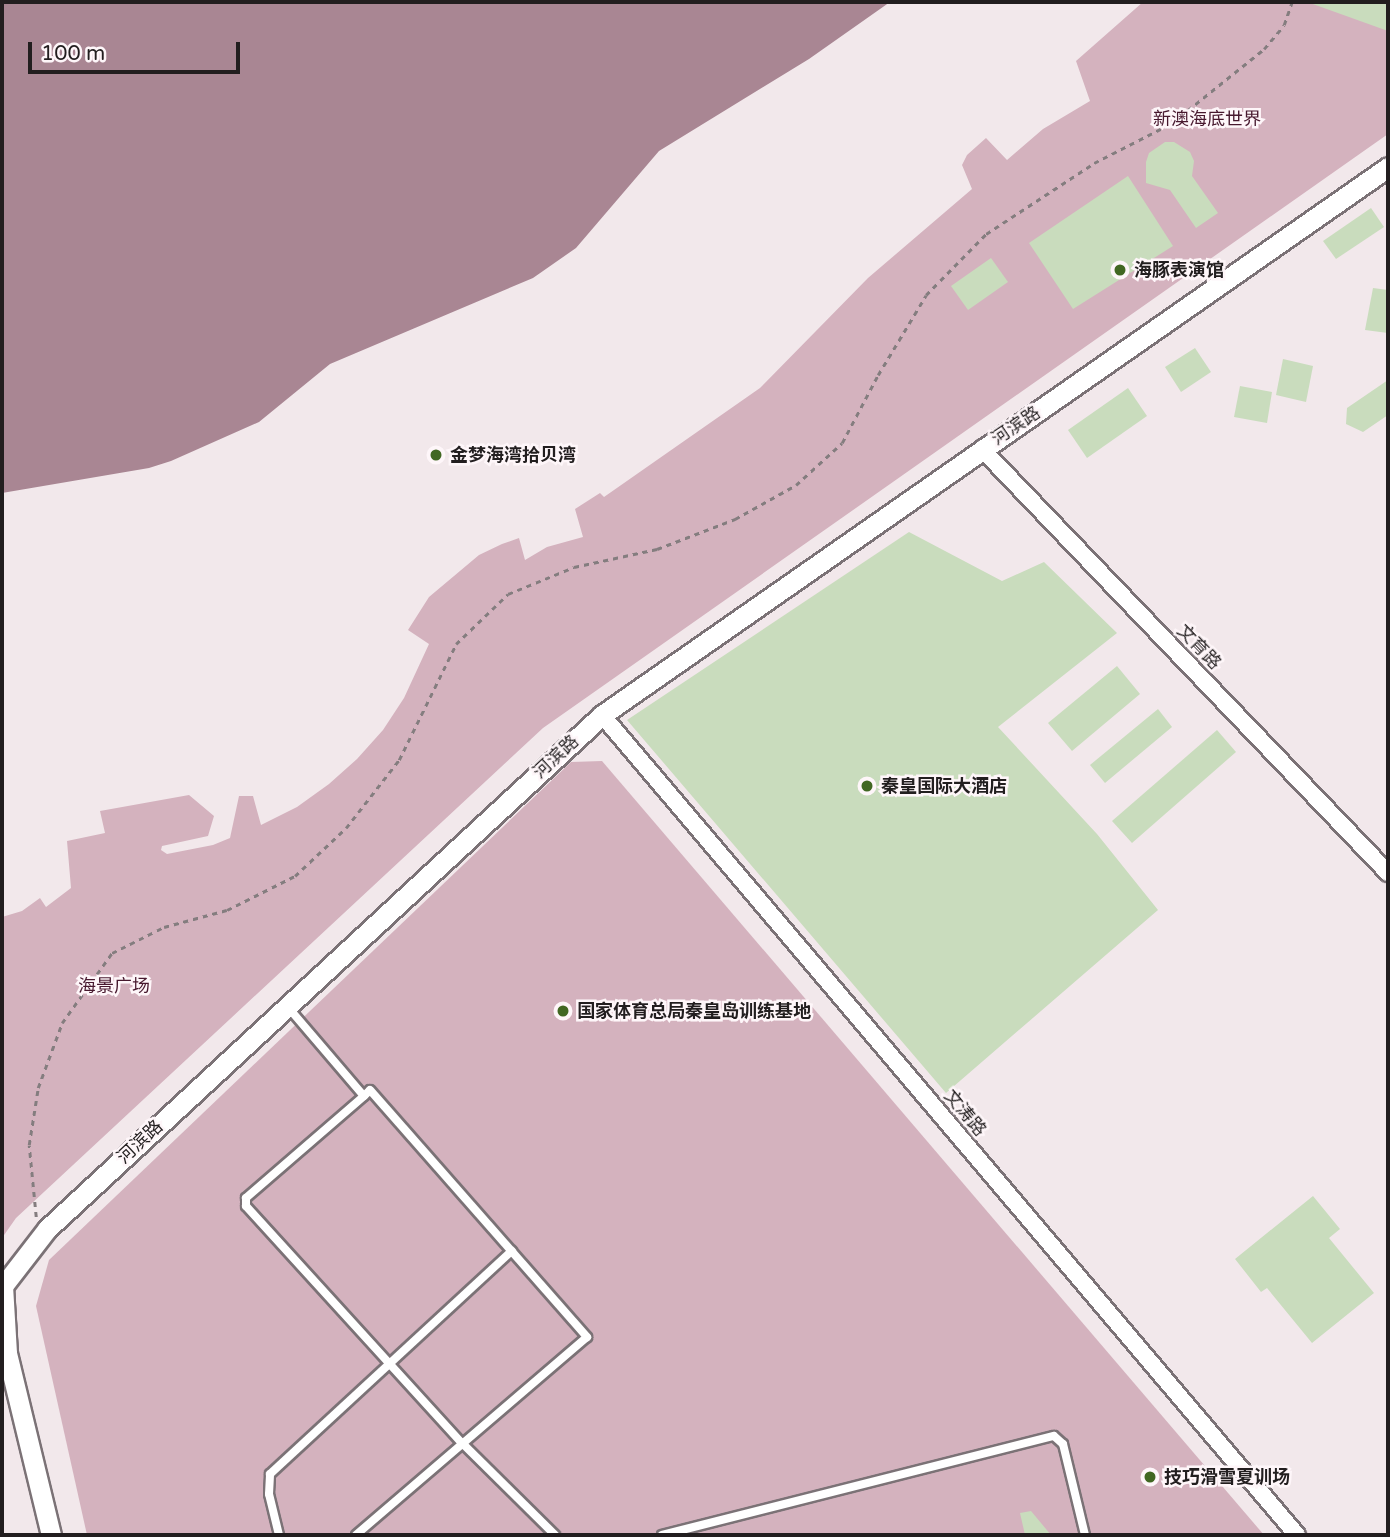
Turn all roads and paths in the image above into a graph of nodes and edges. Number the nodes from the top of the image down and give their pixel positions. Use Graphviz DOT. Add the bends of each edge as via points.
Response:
graph roads {
  1 [pos="1292,2"];
  2 [pos="1388,167"];
  3 [pos="982,449"];
  4 [pos="602,715"];
  5 [pos="1388,873"];
  6 [pos="287,1006"];
  7 [pos="364,1096"];
  8 [pos="38,1241"];
  9 [pos="512,1251"];
  10 [pos="390,1362"];
  11 [pos="462,1443"];
  12 [pos="51,1535"];
  13 [pos="279,1535"];
  14 [pos="356,1535"];
  15 [pos="555,1535"];
  16 [pos="662,1535"];
  17 [pos="1085,1535"];
  18 [pos="1297,1535"];
  1 -- 8 [label="path" via="1284,25 1264,49 1172,123 1094,163 986,234 926,295 842,443 796,485 735,519 657,549 574,567 508,594 456,644 399,760 346,828 295,876 227,910 164,926 112,953 62,1023 38,1088 29,1145"];
  2 -- 3 [label="street, 河滨路"];
  3 -- 4 [label="street, 河滨路"];
  3 -- 5 [label="street, 文育路"];
  4 -- 6 [label="street, 河滨路"];
  4 -- 18 [label="street, 文涛路"];
  6 -- 7 [label="lane"];
  6 -- 8 [label="street, 河滨路"];
  7 -- 9 [label="lane" via="370,1090"];
  7 -- 10 [label="lane" via="246,1198 246,1206"];
  8 -- 12 [label="street, 河滨路" via="3,1286 7,1353"];
  9 -- 10 [label="lane"];
  9 -- 11 [label="lane" via="587,1337"];
  10 -- 11 [label="lane"];
  10 -- 13 [label="lane" via="270,1474 269,1494"];
  11 -- 14 [label="lane"];
  11 -- 15 [label="lane"];
  16 -- 17 [label="lane" via="1054,1436 1063,1444"];
}
